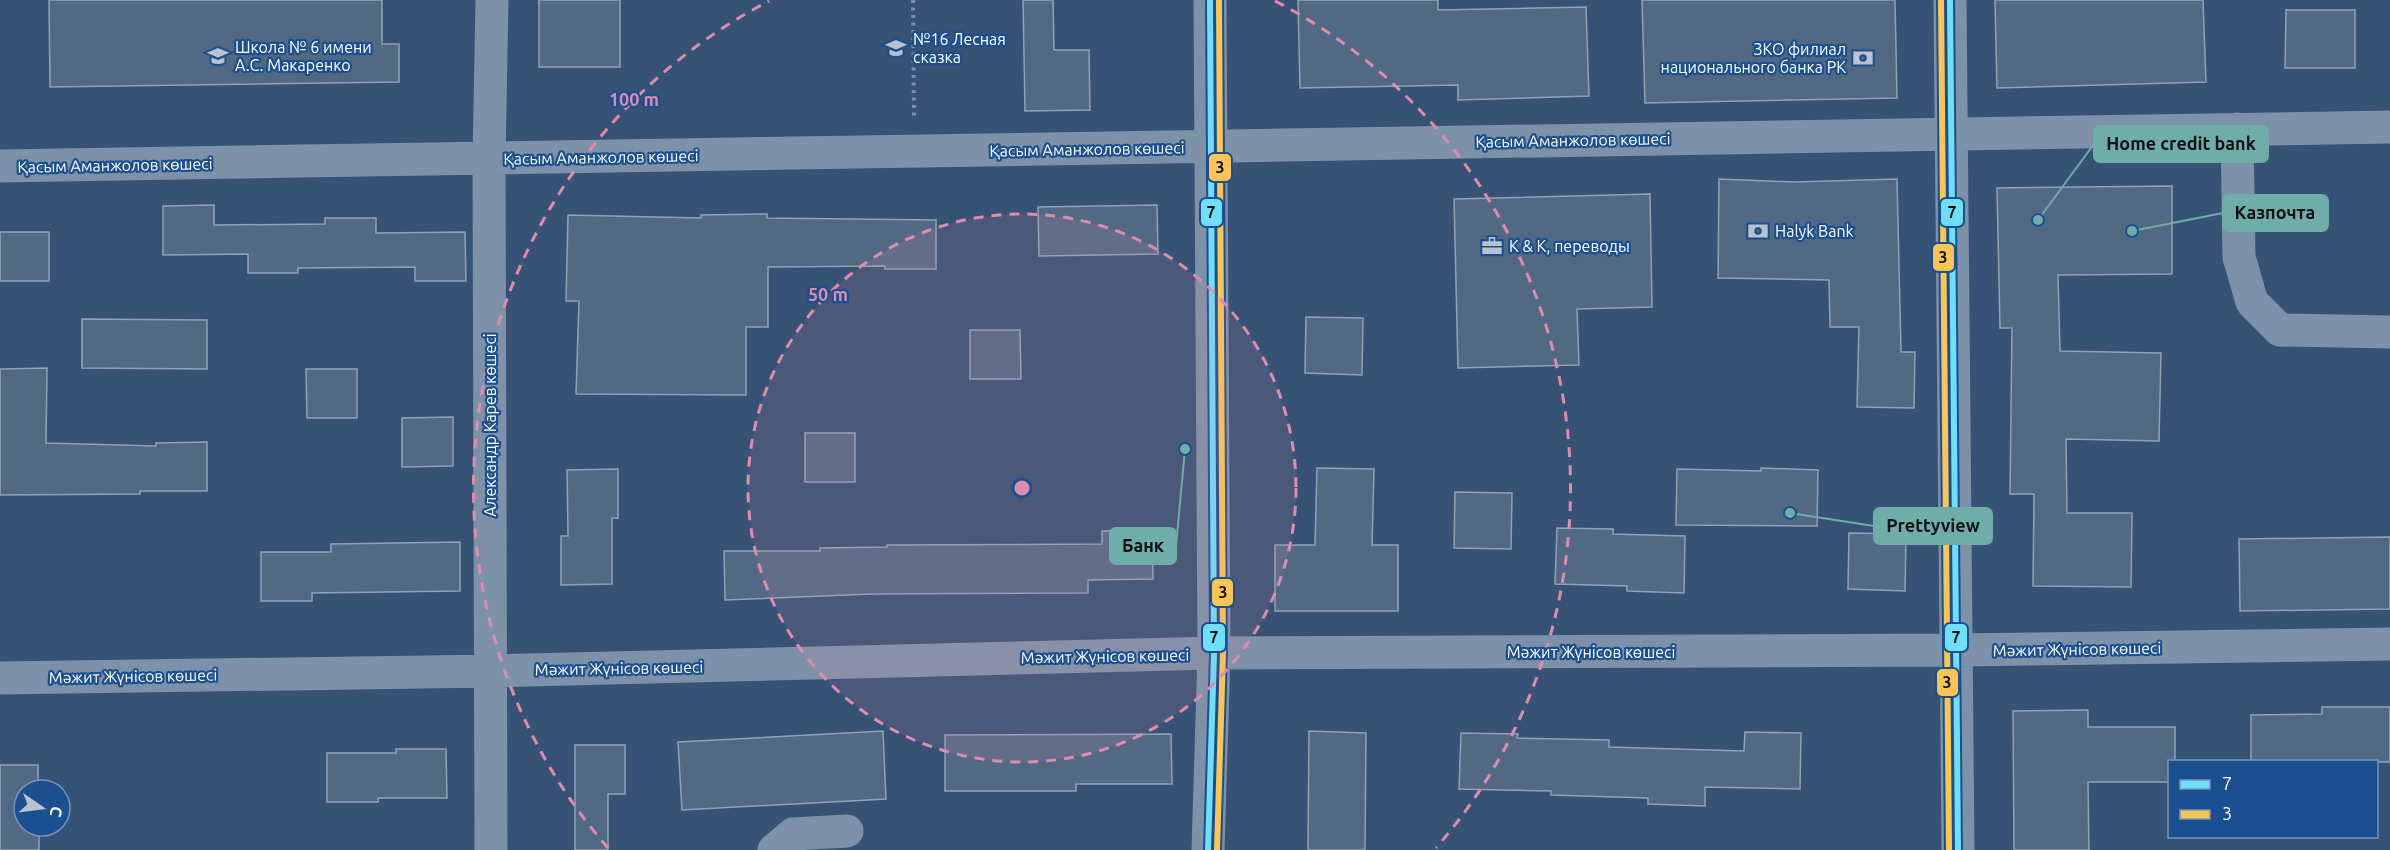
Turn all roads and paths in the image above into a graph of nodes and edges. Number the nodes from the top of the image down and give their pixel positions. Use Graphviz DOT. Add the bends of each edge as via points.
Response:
graph roads {
  1 [pos="492,0"];
  2 [pos="913,0"];
  3 [pos="1210,0"];
  4 [pos="1950,0"];
  5 [pos="913,98"];
  6 [pos="2390,127"];
  7 [pos="2238,129"];
  8 [pos="1953,134"];
  9 [pos="1211,147"];
  10 [pos="489,159"];
  11 [pos="0,166"];
  12 [pos="2390,332"];
  13 [pos="2390,644"];
  14 [pos="1956,650"];
  15 [pos="1214,653"];
  16 [pos="492,671"];
  17 [pos="0,678"];
  18 [pos="847,831"];
  19 [pos="491,850"];
  20 [pos="774,850"];
  21 [pos="1208,850"];
  22 [pos="1958,850"];
  1 -- 10 [label="street, Александр Карев көшесі"];
  2 -- 5 [label="path"];
  3 -- 9 [label="street"];
  4 -- 8 [label="street"];
  6 -- 7 [label="street, Қасым Аманжолов көшесі"];
  7 -- 8 [label="street, Қасым Аманжолов көшесі"];
  7 -- 12 [label="street" via="2239,257 2252,302 2280,330"];
  8 -- 9 [label="street, Қасым Аманжолов көшесі"];
  8 -- 14 [label="street"];
  9 -- 10 [label="street, Қасым Аманжолов көшесі"];
  9 -- 15 [label="street"];
  10 -- 11 [label="street, Қасым Аманжолов көшесі"];
  10 -- 16 [label="street, Александр Карев көшесі"];
  13 -- 14 [label="street, Мәжит Жүнісов көшесі"];
  14 -- 15 [label="street, Мәжит Жүнісов көшесі"];
  14 -- 22 [label="street"];
  15 -- 16 [label="street, Мәжит Жүнісов көшесі"];
  15 -- 21 [label="street"];
  16 -- 17 [label="street, Мәжит Жүнісов көшесі"];
  16 -- 19 [label="street, Александр Карев көшесі"];
  18 -- 20 [label="street" via="793,834"];
}
